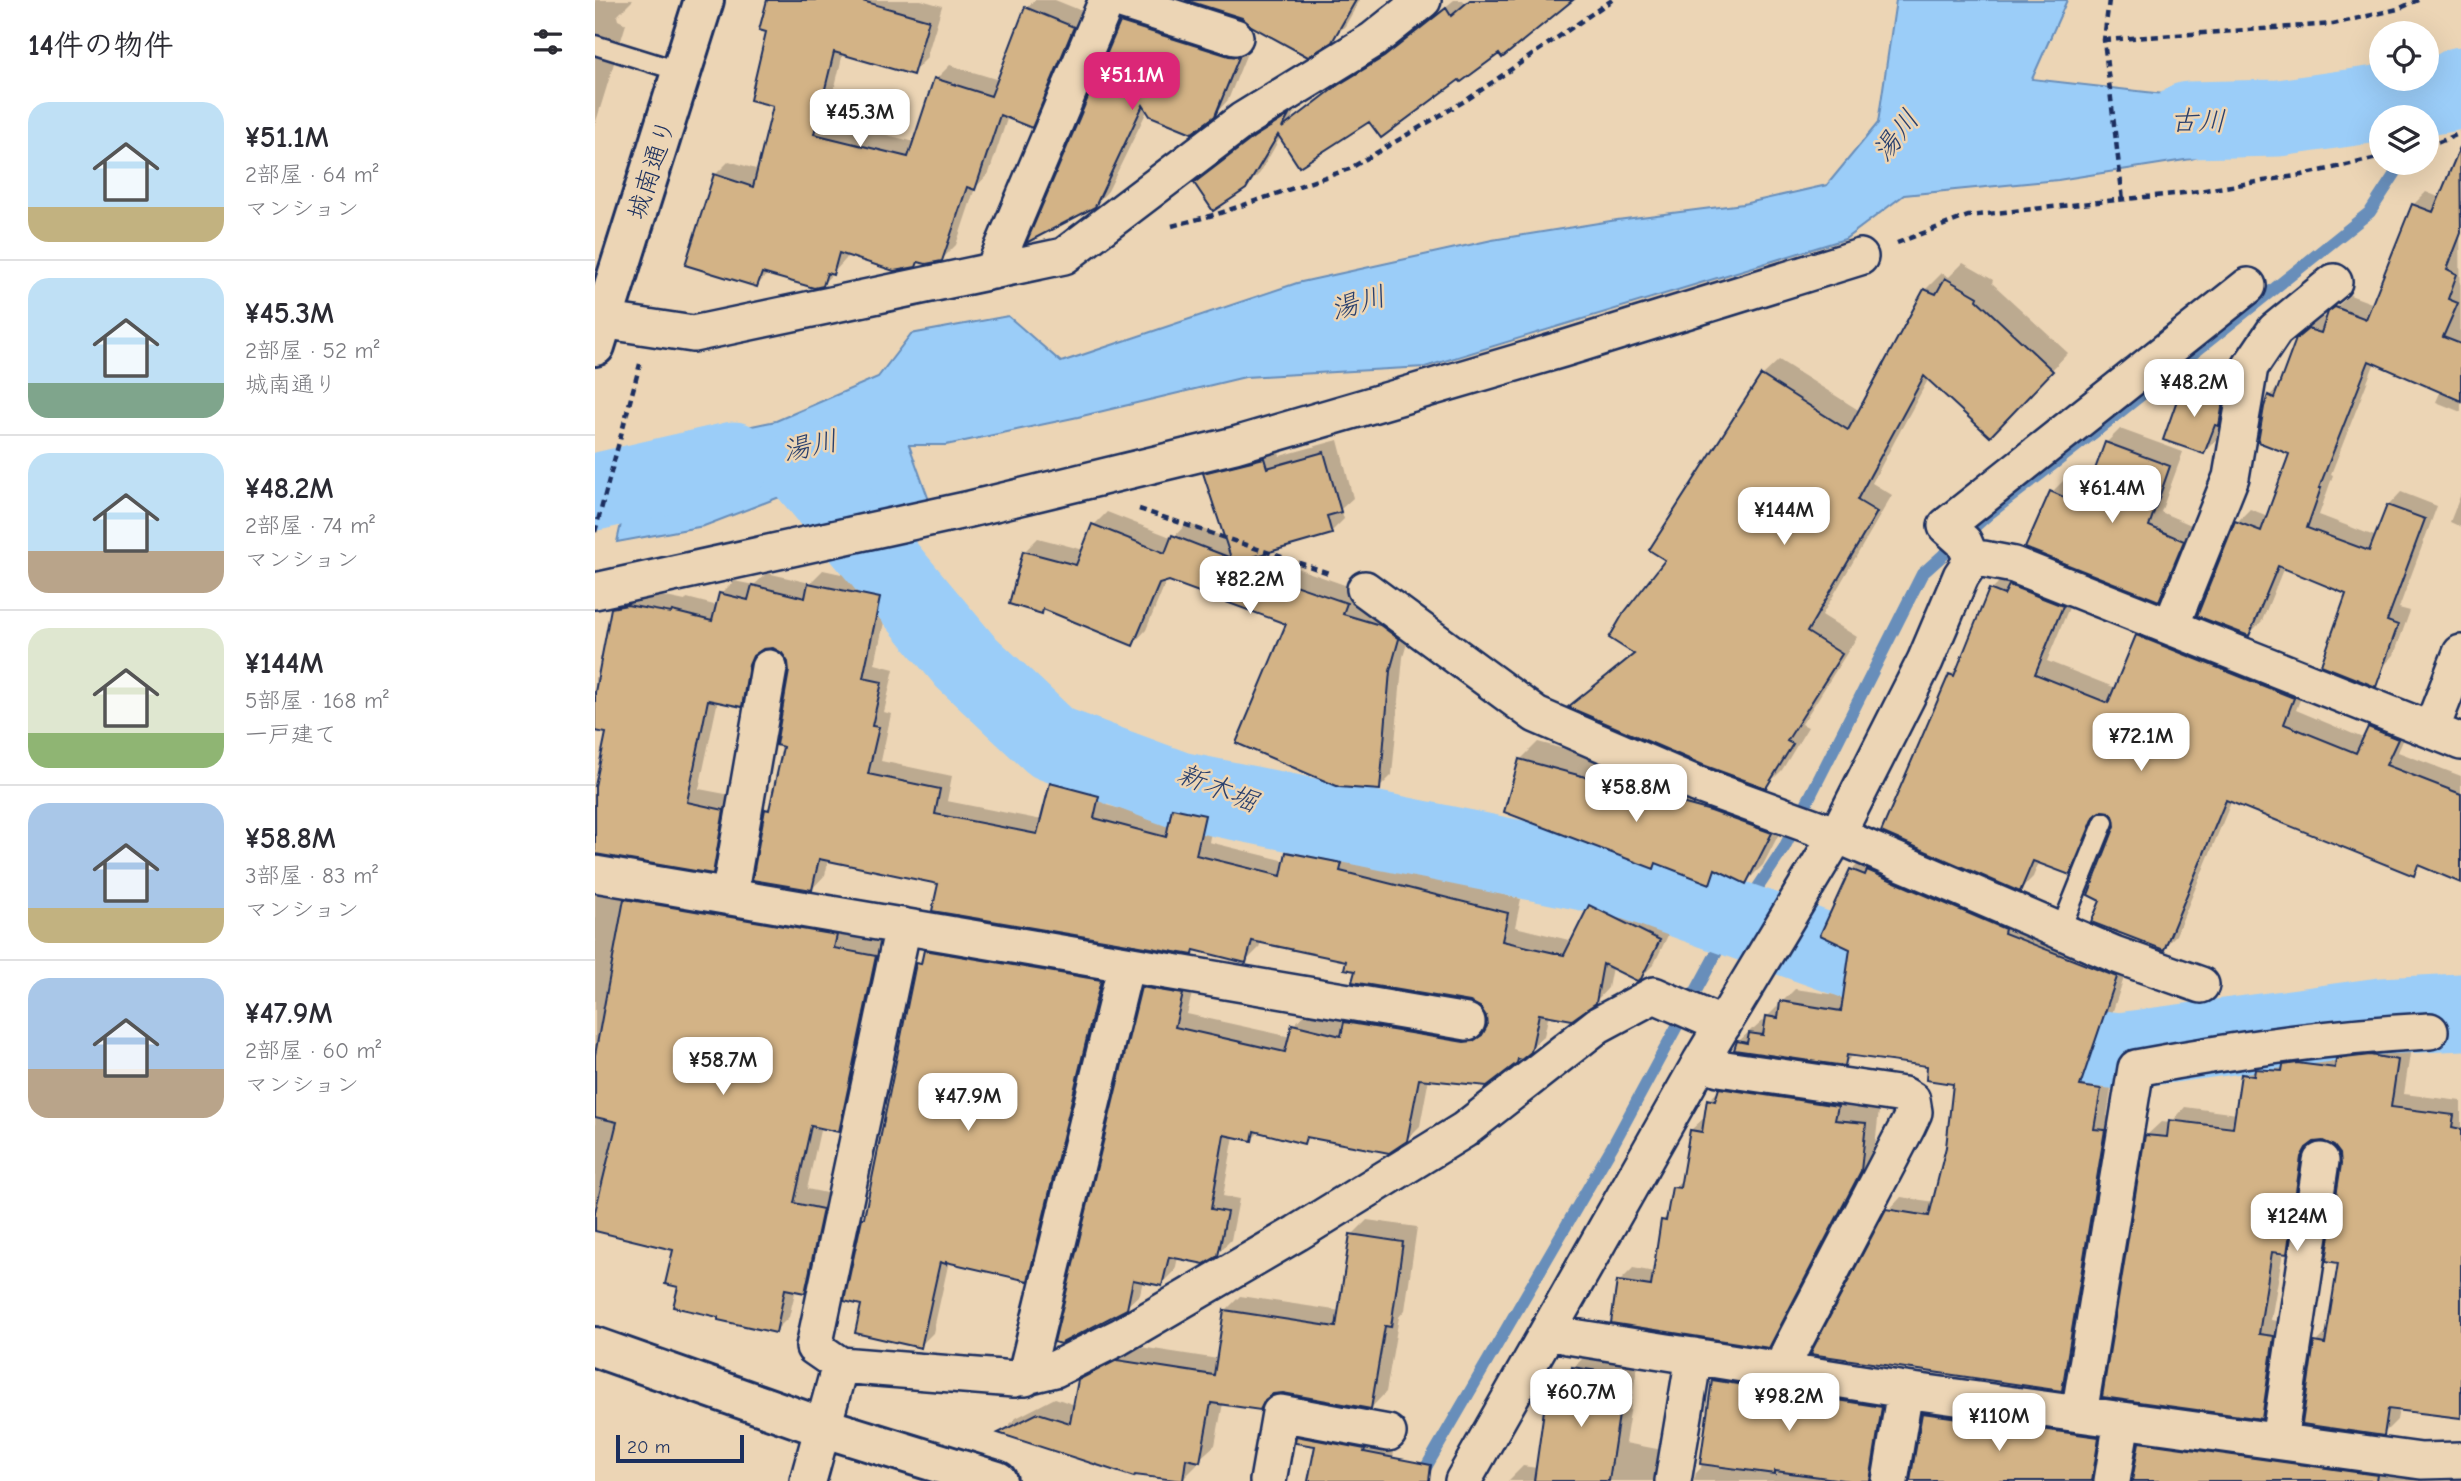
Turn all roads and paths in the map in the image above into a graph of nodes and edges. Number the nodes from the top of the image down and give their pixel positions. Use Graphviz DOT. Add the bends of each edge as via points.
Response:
graph roads {
  1 [pos="704,0"];
  2 [pos="1107,0"];
  3 [pos="1118,0"];
  4 [pos="1423,0"];
  5 [pos="1612,0"];
  6 [pos="2109,0"];
  7 [pos="2418,0"];
  8 [pos="1235,37"];
  9 [pos="2104,40"];
  10 [pos="595,45"];
  11 [pos="682,72"];
  12 [pos="2461,133"];
  13 [pos="2439,143"];
  14 [pos="2369,160"];
  15 [pos="2123,200"];
  16 [pos="1166,228"];
  17 [pos="1860,257"];
  18 [pos="993,271"];
  19 [pos="2334,282"];
  20 [pos="2248,286"];
  21 [pos="598,330"];
  22 [pos="643,351"];
  23 [pos="1137,509"];
  24 [pos="595,532"];
  25 [pos="1972,560"];
  26 [pos="1365,589"];
  27 [pos="595,590"];
  28 [pos="2171,626"];
  29 [pos="2461,653"];
  30 [pos="769,668"];
  31 [pos="2446,736"];
  32 [pos="2104,822"];
  33 [pos="1837,835"];
  34 [pos="595,874"];
  35 [pos="729,897"];
  36 [pos="903,926"];
  37 [pos="2060,931"];
  38 [pos="1126,964"];
  39 [pos="2201,985"];
  40 [pos="1699,1015"];
  41 [pos="1467,1022"];
  42 [pos="2430,1031"];
  43 [pos="1701,1061"];
  44 [pos="2321,1161"];
  45 [pos="1550,1331"];
  46 [pos="595,1347"];
  47 [pos="1694,1356"];
  48 [pos="840,1365"];
  49 [pos="1783,1370"];
  50 [pos="1025,1378"];
  51 [pos="1905,1390"];
  52 [pos="2079,1414"];
  53 [pos="2122,1420"];
  54 [pos="822,1427"];
  55 [pos="1388,1433"];
  56 [pos="2279,1441"];
  57 [pos="2461,1460"];
  58 [pos="808,1481"];
  59 [pos="997,1481"];
  60 [pos="1268,1481"];
  61 [pos="1463,1481"];
  62 [pos="1673,1481"];
  63 [pos="1890,1481"];
  64 [pos="2112,1481"];
  1 -- 11 [label="street, 城南通り"];
  2 -- 18 [label="street"];
  3 -- 8 [label="street"];
  4 -- 18 [label="street" via="1373,40 1243,120 1064,256"];
  5 -- 16 [label="path" via="1468,99 1349,169"];
  6 -- 9 [label="path"];
  7 -- 9 [label="path" via="2333,24"];
  9 -- 15 [label="path"];
  10 -- 11 [label="lane"];
  11 -- 21 [label="street, 城南通り"];
  12 -- 13 [label="path"];
  14 -- 15 [label="path" via="2302,175"];
  15 -- 17 [label="path" via="1968,216"];
  17 -- 27 [label="street" via="1235,444 917,521"];
  18 -- 21 [label="street" via="693,334"];
  19 -- 28 [label="street" via="2275,330 2250,367 2231,477"];
  20 -- 25 [label="street" via="1946,526 1965,542"];
  22 -- 24 [label="path"];
  23 -- 26 [label="path" via="1255,546"];
  25 -- 28 [label="street" via="2014,565"];
  25 -- 33 [label="street"];
  26 -- 33 [label="street" via="1536,715 1696,784"];
  28 -- 31 [label="street"];
  29 -- 31 [label="street"];
  30 -- 35 [label="street"];
  32 -- 37 [label="lane"];
  33 -- 37 [label="street"];
  33 -- 40 [label="street" via="1778,931"];
  34 -- 35 [label="street"];
  35 -- 36 [label="street"];
  36 -- 38 [label="street"];
  36 -- 48 [label="street" via="814,1347"];
  37 -- 39 [label="street"];
  38 -- 41 [label="street"];
  38 -- 50 [label="street"];
  40 -- 43 [label="street"];
  40 -- 50 [label="street" via="1654,995 1598,1025 1453,1137 1119,1337 1055,1370"];
  42 -- 52 [label="street" via="2223,1052 2136,1068"];
  43 -- 45 [label="street"];
  43 -- 49 [label="street" via="1719,1068 1904,1095 1914,1107"];
  44 -- 56 [label="street"];
  45 -- 47 [label="street"];
  45 -- 61 [label="street"];
  46 -- 54 [label="street"];
  47 -- 49 [label="street"];
  47 -- 62 [label="street"];
  48 -- 50 [label="street"];
  48 -- 54 [label="street"];
  49 -- 51 [label="street"];
  51 -- 52 [label="street"];
  51 -- 63 [label="street"];
  52 -- 53 [label="street"];
  53 -- 56 [label="street"];
  53 -- 64 [label="street"];
  54 -- 58 [label="street"];
  54 -- 59 [label="street"];
  55 -- 60 [label="street" via="1280,1413"];
  56 -- 57 [label="street" via="2421,1461"];
}
